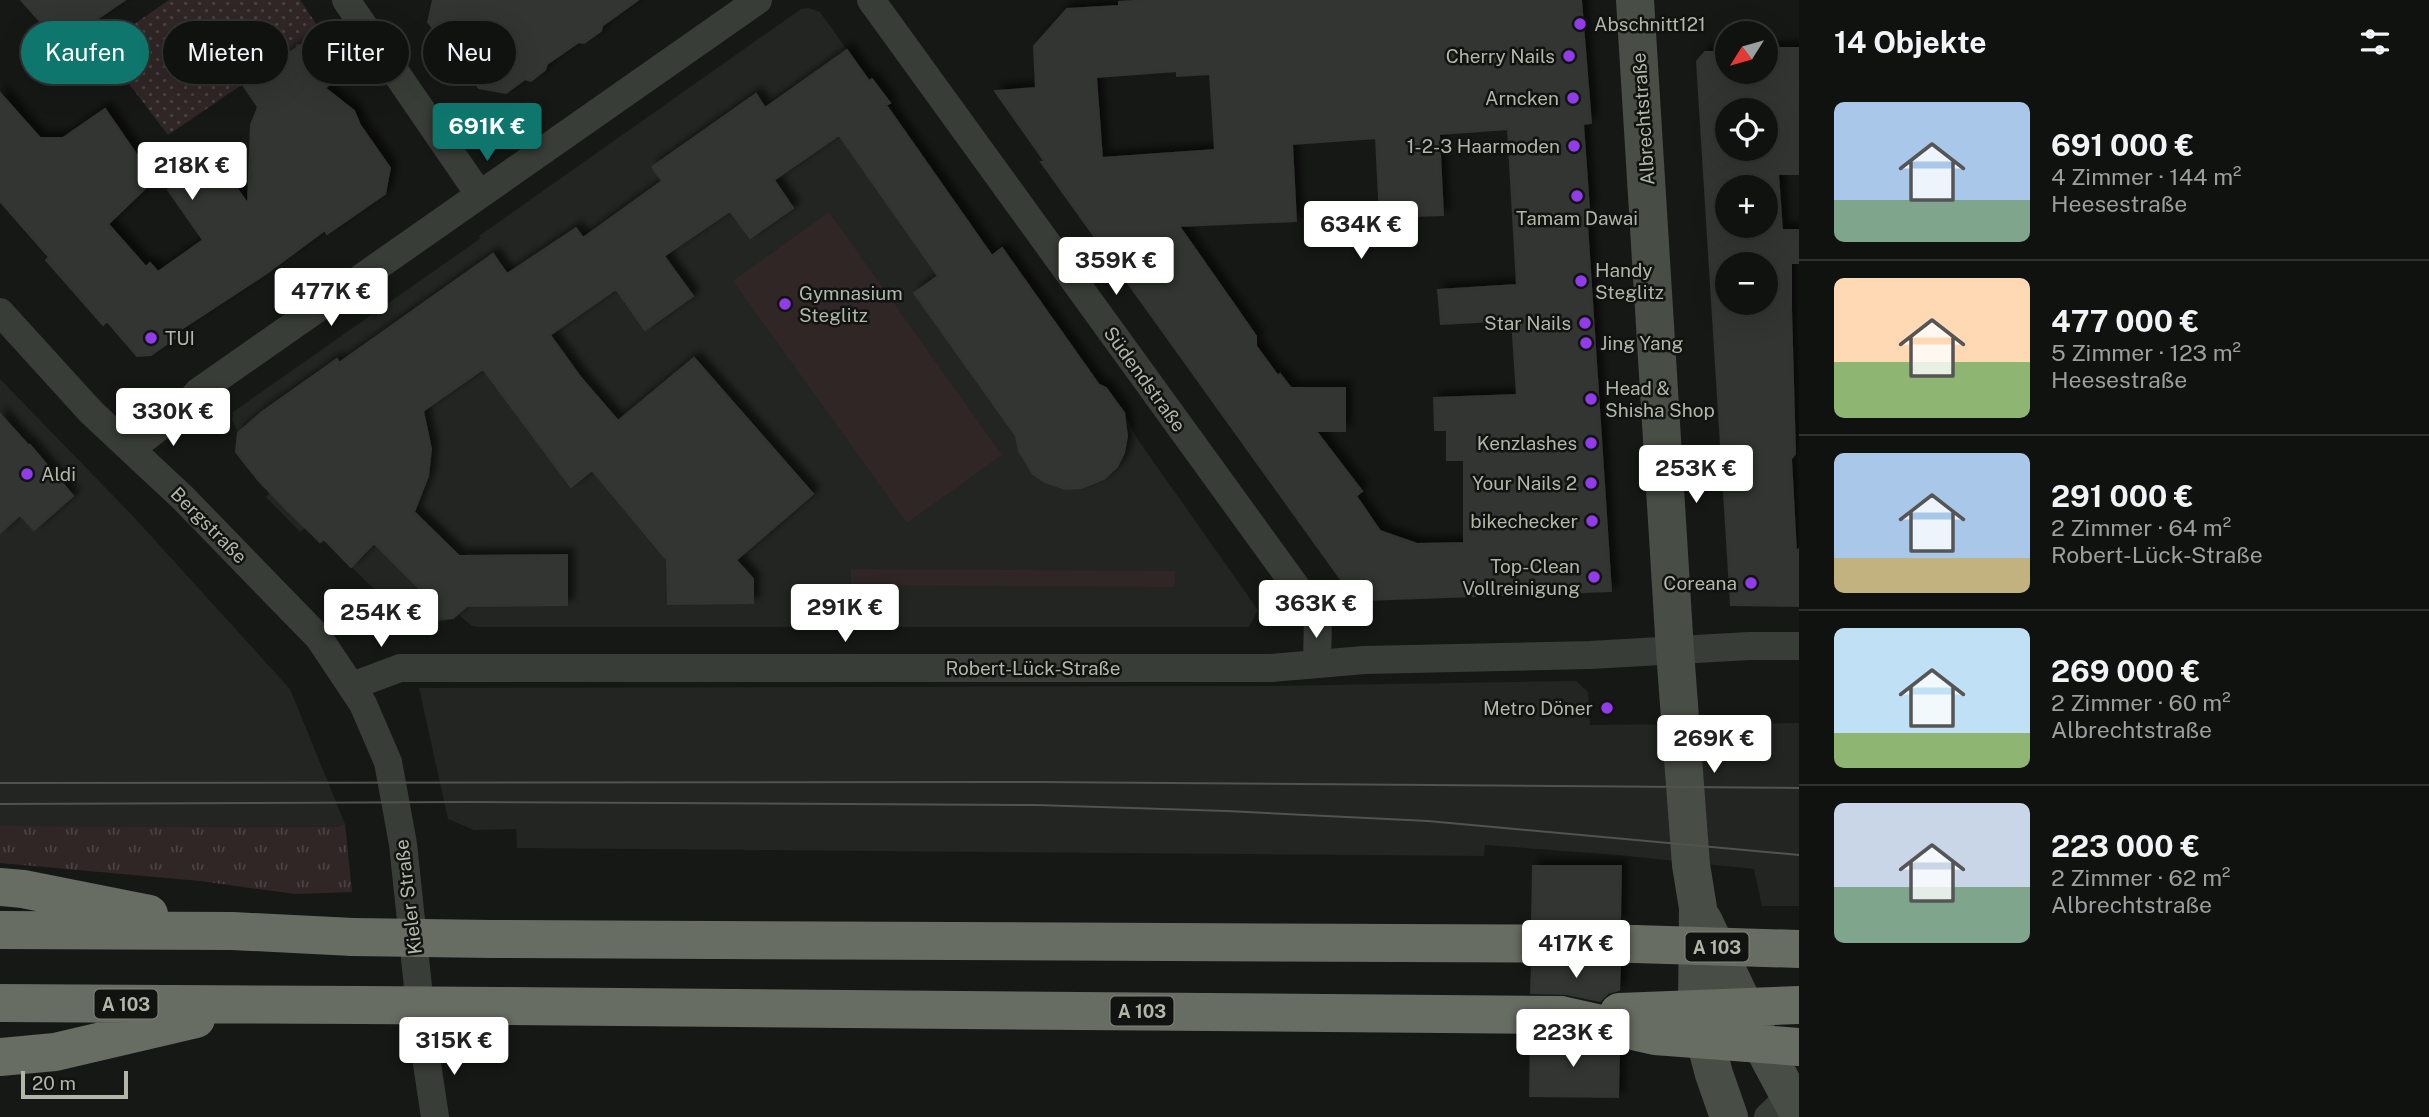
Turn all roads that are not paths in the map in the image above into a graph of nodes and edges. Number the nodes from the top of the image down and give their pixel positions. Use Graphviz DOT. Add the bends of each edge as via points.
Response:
graph roads {
  1 [pos="346,0"];
  2 [pos="758,0"];
  3 [pos="872,0"];
  4 [pos="1635,0"];
  5 [pos="479,194"];
  6 [pos="0,312"];
  7 [pos="131,449"];
  8 [pos="1799,646"];
  9 [pos="1675,651"];
  10 [pos="1317,664"];
  11 [pos="352,685"];
  12 [pos="0,887"];
  13 [pos="1698,908"];
  14 [pos="0,930"];
  15 [pos="233,931"];
  16 [pos="1799,949"];
  17 [pos="0,1003"];
  18 [pos="1799,1005"];
  19 [pos="253,1006"];
  20 [pos="1561,1014"];
  21 [pos="1799,1047"];
  22 [pos="0,1058"];
  23 [pos="1785,1109"];
  24 [pos="435,1117"];
  25 [pos="1729,1117"];
  1 -- 5 [label="street"];
  2 -- 5 [label="street"];
  3 -- 10 [label="street, Südendstraße" via="1318,617"];
  4 -- 9 [label="main road, Albrechtstraße"];
  5 -- 7 [label="street" via="198,392"];
  6 -- 7 [label="street, Bergstraße" via="77,398"];
  7 -- 11 [label="street, Bergstraße" via="318,638"];
  8 -- 9 [label="street, Robert-Lück-Straße"];
  9 -- 10 [label="street, Robert-Lück-Straße"];
  9 -- 13 [label="main road, Albrechtstraße"];
  10 -- 11 [label="street, Robert-Lück-Straße" via="1257,668 400,668"];
  11 -- 24 [label="street, Kieler Straße" via="388,762"];
  12 -- 15 [label="highway"];
  13 -- 23 [label="main road, Albrechtstraße"];
  13 -- 25 [label="main road, Albrechtstraße" via="1697,1010"];
  14 -- 15 [label="highway, A 103"];
  15 -- 16 [label="highway, A 103, bridge" via="354,937 1635,944"];
  17 -- 19 [label="highway, A 103"];
  18 -- 20 [label="highway, bridge"];
  19 -- 20 [label="highway, A 103, bridge"];
  19 -- 22 [label="highway" via="55,1052"];
  20 -- 21 [label="highway, bridge" via="1655,1036"];
}
